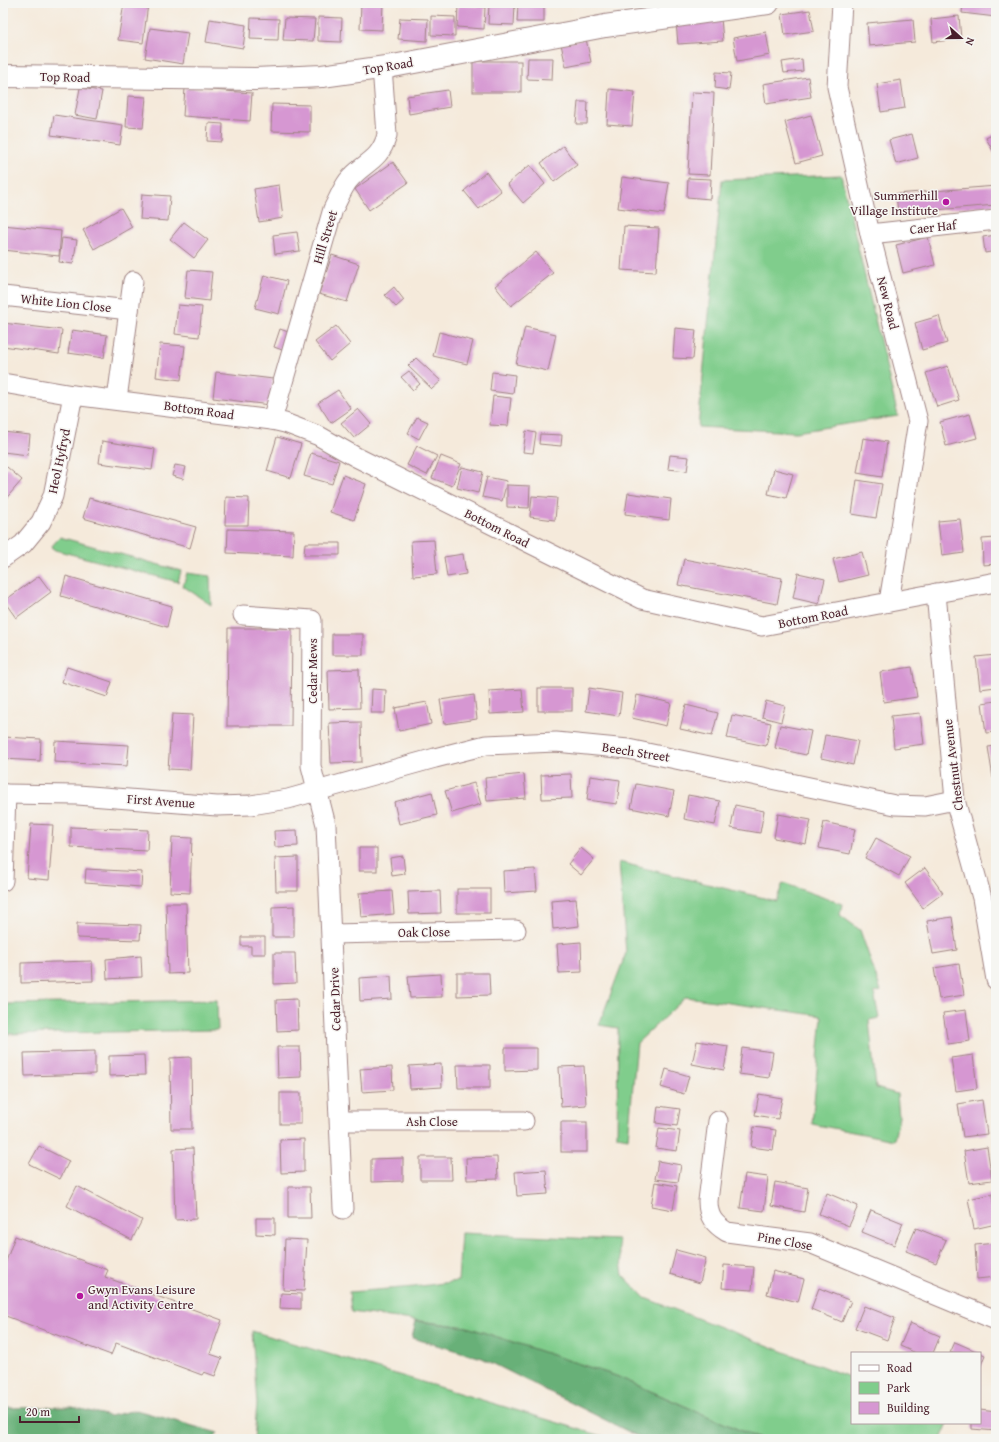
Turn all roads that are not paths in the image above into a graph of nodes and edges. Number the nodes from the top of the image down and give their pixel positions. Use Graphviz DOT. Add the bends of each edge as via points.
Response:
graph roads {
  1 [pos="768,3"];
  2 [pos="842,3"];
  3 [pos="382,67"];
  4 [pos="3,76"];
  5 [pos="996,220"];
  6 [pos="870,234"];
  7 [pos="133,281"];
  8 [pos="3,296"];
  9 [pos="129,310"];
  10 [pos="3,383"];
  11 [pos="72,394"];
  12 [pos="117,399"];
  13 [pos="272,420"];
  14 [pos="3,558"];
  15 [pos="996,582"];
  16 [pos="936,593"];
  17 [pos="889,602"];
  18 [pos="243,615"];
  19 [pos="317,791"];
  20 [pos="5,794"];
  21 [pos="955,800"];
  22 [pos="3,881"];
  23 [pos="516,930"];
  24 [pos="332,934"];
  25 [pos="996,980"];
  26 [pos="340,1121"];
  27 [pos="524,1121"];
  28 [pos="718,1121"];
  29 [pos="344,1209"];
  30 [pos="996,1320"];
  1 -- 3 [label="street, Top Road" via="605,26"];
  2 -- 6 [label="street, New Road" via="837,88"];
  3 -- 4 [label="street, Top Road" via="322,76 255,79"];
  3 -- 13 [label="street, Hill Street" via="387,135 384,146 376,157 349,181 333,209"];
  5 -- 6 [label="street, Caer Haf"];
  6 -- 17 [label="street, New Road" via="918,421"];
  7 -- 9 [label="street, White Lion Close"];
  8 -- 9 [label="street, White Lion Close"];
  9 -- 12 [label="street, White Lion Close"];
  10 -- 11 [label="street, Bottom Road"];
  11 -- 12 [label="street, Bottom Road"];
  11 -- 14 [label="street, Heol Hyfryd" via="53,496 41,522 23,544"];
  12 -- 13 [label="street, Bottom Road"];
  13 -- 17 [label="street, Bottom Road" via="319,436 362,461 642,598 762,626"];
  15 -- 16 [label="street, Bottom Road"];
  16 -- 17 [label="street, Bottom Road"];
  16 -- 21 [label="street, Chestnut Avenue"];
  18 -- 19 [label="street, Cedar Mews" via="312,620 311,766"];
  19 -- 20 [label="street, First Avenue" via="251,805 217,806 78,795"];
  19 -- 21 [label="street, Beech Street" via="486,746 556,742 628,749 895,805 925,806"];
  19 -- 24 [label="street, Cedar Drive" via="326,825"];
  20 -- 22 [label="street"];
  21 -- 25 [label="street, Chestnut Avenue" via="982,898"];
  23 -- 24 [label="street, Oak Close"];
  24 -- 26 [label="street, Cedar Drive"];
  26 -- 27 [label="street, Ash Close"];
  26 -- 29 [label="street, Cedar Drive"];
  28 -- 30 [label="street, Pine Close" via="708,1201 708,1212 717,1226 727,1232 810,1243"];
}
